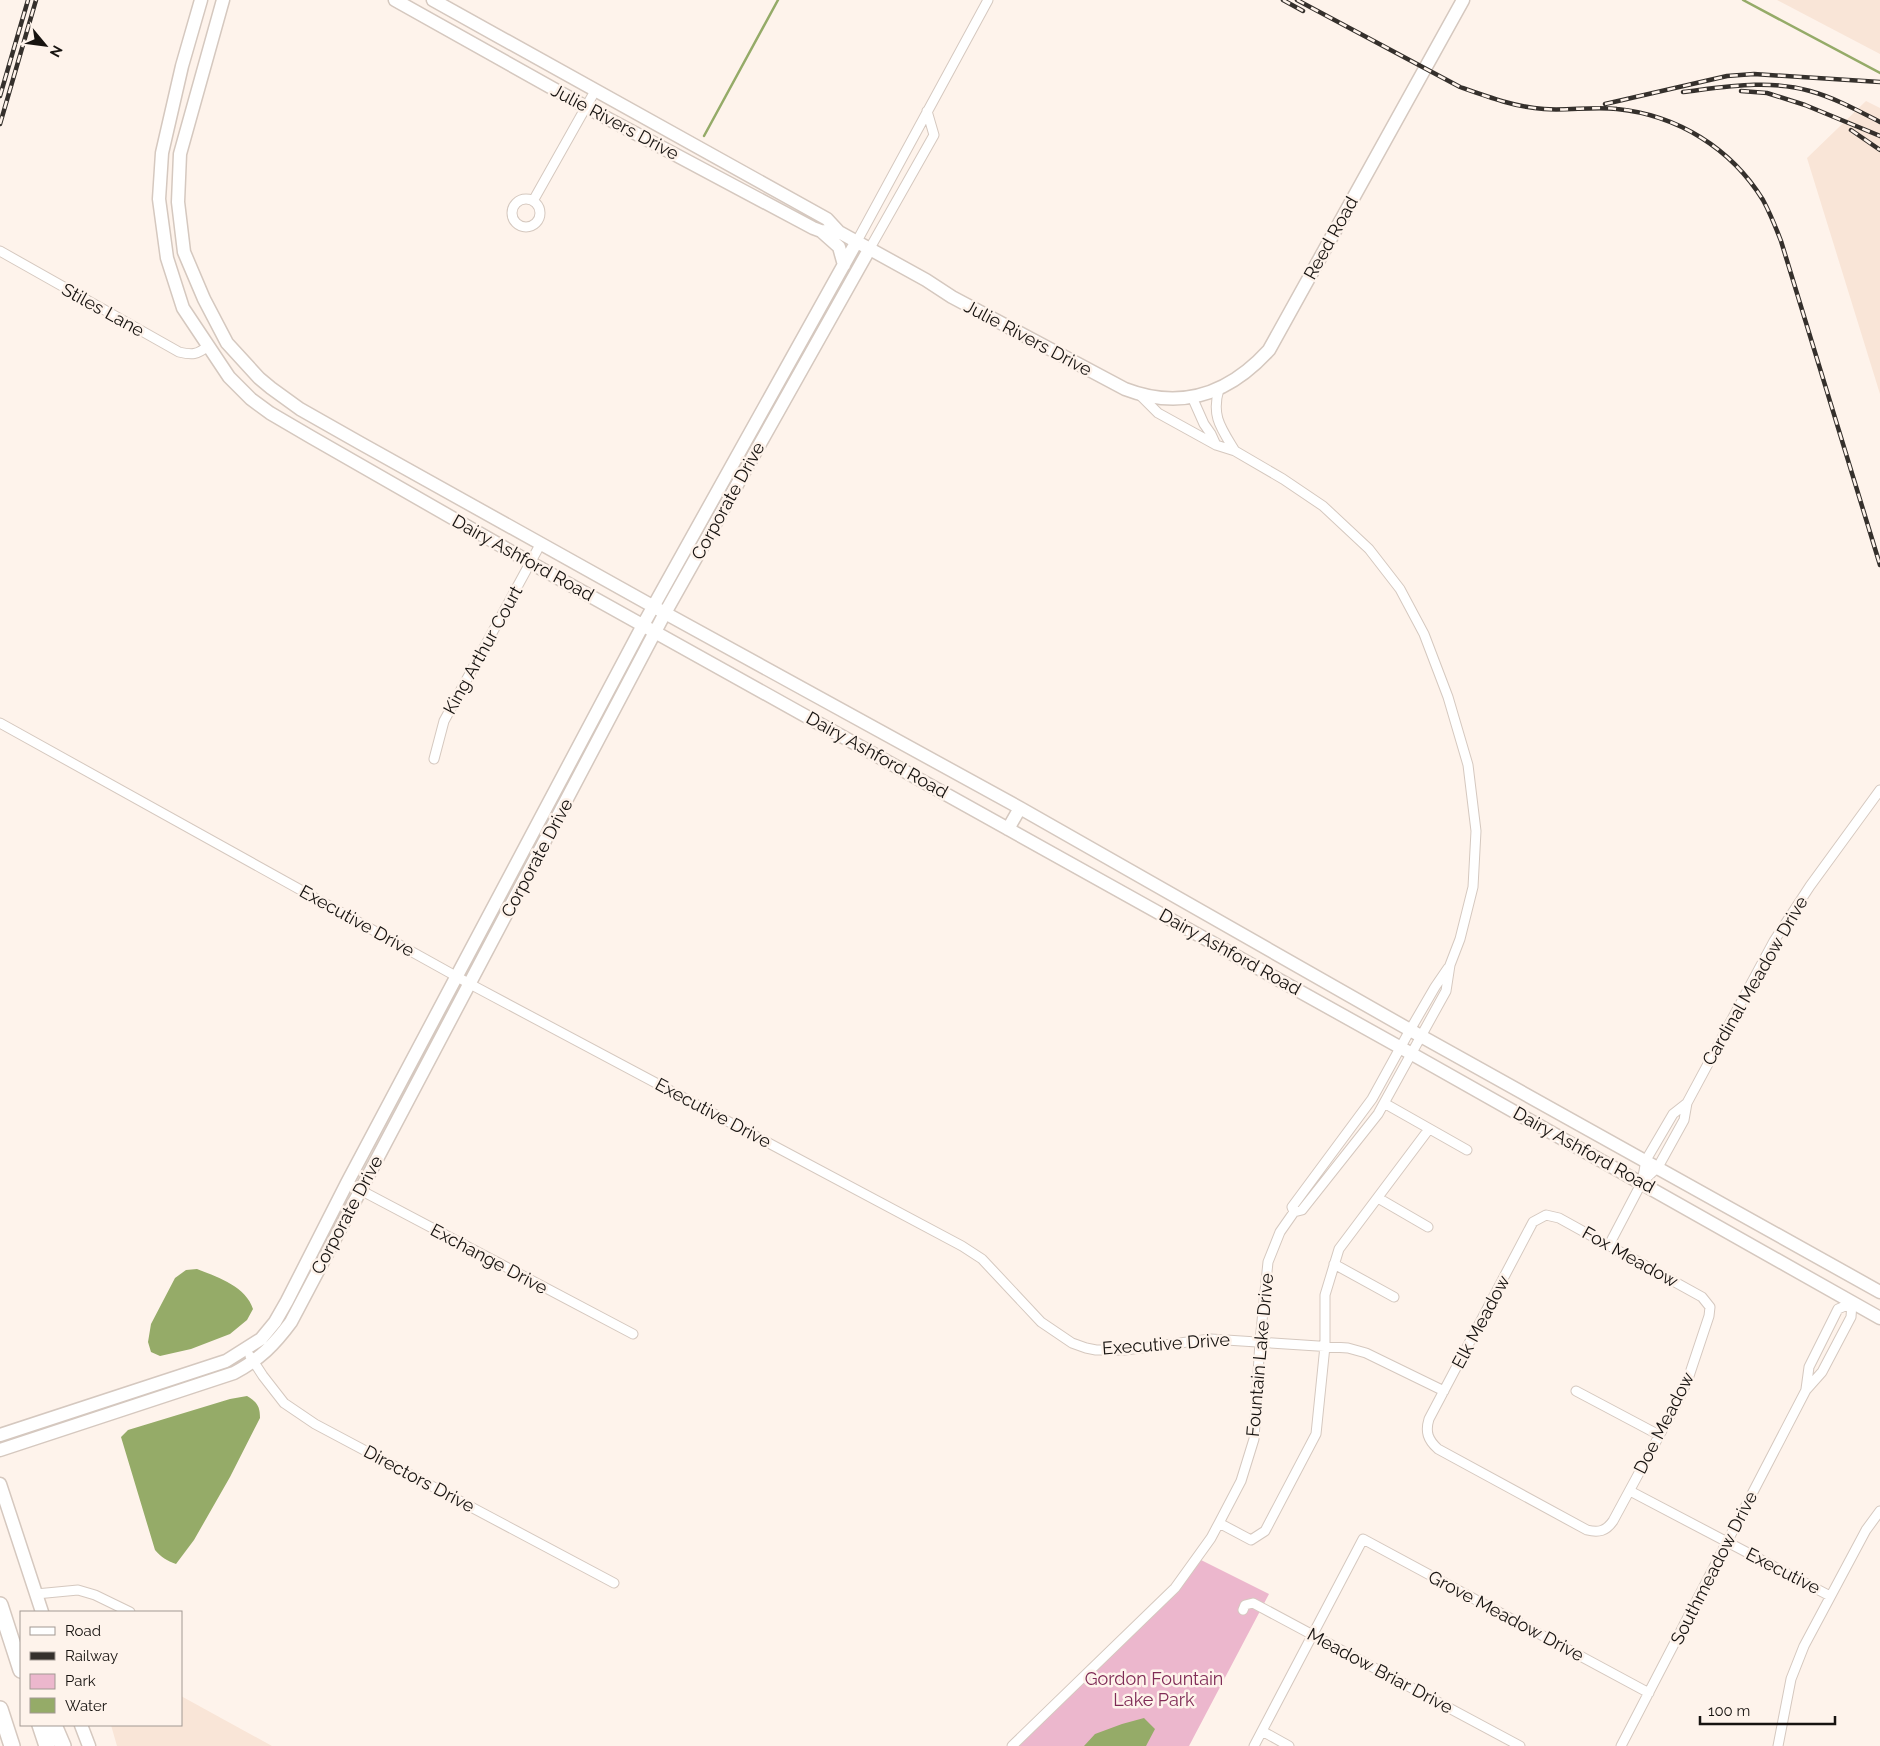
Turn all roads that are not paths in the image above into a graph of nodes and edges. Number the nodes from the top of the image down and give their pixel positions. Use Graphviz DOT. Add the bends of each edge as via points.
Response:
graph roads {
  1 [pos="201,0"];
  2 [pos="223,0"];
  3 [pos="395,0"];
  4 [pos="433,0"];
  5 [pos="988,0"];
  6 [pos="1463,0"];
  7 [pos="457,13"];
  8 [pos="449,30"];
  9 [pos="595,91"];
  10 [pos="586,107"];
  11 [pos="927,111"];
  12 [pos="668,132"];
  13 [pos="657,145"];
  14 [pos="533,201"];
  15 [pos="877,204"];
  16 [pos="890,211"];
  17 [pos="821,231"];
  18 [pos="839,232"];
  19 [pos="857,241"];
  20 [pos="870,248"];
  21 [pos="0,251"];
  22 [pos="844,265"];
  23 [pos="208,346"];
  24 [pos="1219,389"];
  25 [pos="1140,395"];
  26 [pos="1192,397"];
  27 [pos="320,421"];
  28 [pos="752,428"];
  29 [pos="765,435"];
  30 [pos="311,437"];
  31 [pos="360,443"];
  32 [pos="1216,445"];
  33 [pos="1234,451"];
  34 [pos="350,460"];
  35 [pos="542,544"];
  36 [pos="531,563"];
  37 [pos="653,606"];
  38 [pos="665,613"];
  39 [pos="643,625"];
  40 [pos="655,632"];
  41 [pos="599,708"];
  42 [pos="612,714"];
  43 [pos="0,723"];
  44 [pos="434,759"];
  45 [pos="1880,790"];
  46 [pos="1020,808"];
  47 [pos="1008,829"];
  48 [pos="1106,856"];
  49 [pos="1095,877"];
  50 [pos="1262,945"];
  51 [pos="1250,964"];
  52 [pos="1450,965"];
  53 [pos="457,977"];
  54 [pos="470,984"];
  55 [pos="1410,1030"];
  56 [pos="1422,1036"];
  57 [pos="1400,1047"];
  58 [pos="1412,1054"];
  59 [pos="1532,1097"];
  60 [pos="1384,1103"];
  61 [pos="1687,1103"];
  62 [pos="1523,1116"];
  63 [pos="1429,1129"];
  64 [pos="1338,1145"];
  65 [pos="1467,1150"];
  66 [pos="1348,1153"];
  67 [pos="1646,1160"];
  68 [pos="1658,1167"];
  69 [pos="1642,1182"];
  70 [pos="347,1183"];
  71 [pos="360,1190"];
  72 [pos="1378,1198"];
  73 [pos="1294,1212"];
  74 [pos="1546,1215"];
  75 [pos="1428,1227"];
  76 [pos="1608,1245"];
  77 [pos="1334,1264"];
  78 [pos="1880,1292"];
  79 [pos="1394,1297"];
  80 [pos="1852,1303"];
  81 [pos="1710,1307"];
  82 [pos="1880,1318"];
  83 [pos="633,1334"];
  84 [pos="1260,1341"];
  85 [pos="1325,1346"];
  86 [pos="246,1350"];
  87 [pos="254,1362"];
  88 [pos="1806,1390"];
  89 [pos="1444,1391"];
  90 [pos="1576,1391"];
  91 [pos="0,1435"];
  92 [pos="1659,1435"];
  93 [pos="0,1450"];
  94 [pos="0,1484"];
  95 [pos="1630,1491"];
  96 [pos="1880,1511"];
  97 [pos="1219,1523"];
  98 [pos="1601,1531"];
  99 [pos="1728,1543"];
  100 [pos="614,1583"];
  101 [pos="36,1594"];
  102 [pos="1830,1596"];
  103 [pos="0,1600"];
  104 [pos="0,1605"];
  105 [pos="1242,1610"];
  106 [pos="42,1611"];
  107 [pos="128,1611"];
  108 [pos="1313,1635"];
  109 [pos="20,1647"];
  110 [pos="20,1667"];
  111 [pos="1649,1693"];
  112 [pos="0,1708"];
  113 [pos="40,1726"];
  114 [pos="54,1726"];
  115 [pos="81,1726"];
  116 [pos="1262,1731"];
  117 [pos="12,1746"];
  118 [pos="46,1746"];
  119 [pos="63,1746"];
  120 [pos="88,1746"];
  121 [pos="1012,1746"];
  122 [pos="1254,1746"];
  123 [pos="1289,1746"];
  124 [pos="1520,1746"];
  125 [pos="1622,1746"];
  126 [pos="1778,1746"];
  1 -- 23 [label="street, Dairy Ashford Road" via="162,154 159,199 168,258 183,308"];
  2 -- 27 [label="street, Dairy Ashford Road" via="180,154 178,202 184,252 227,343 259,378"];
  3 -- 8 [label="street, Julie Rivers Drive"];
  4 -- 7 [label="street, Julie Rivers Drive"];
  5 -- 11 [label="street, Corporate Drive"];
  6 -- 24 [label="street, Reed Road" via="1269,350 1250,370"];
  7 -- 8 [label="street"];
  7 -- 9 [label="street, Julie Rivers Drive"];
  8 -- 10 [label="street, Julie Rivers Drive"];
  9 -- 10 [label="street"];
  9 -- 12 [label="street, Julie Rivers Drive"];
  10 -- 13 [label="street, Julie Rivers Drive"];
  10 -- 14 [label="street"];
  11 -- 15 [label="street, Corporate Drive"];
  11 -- 16 [label="street, Corporate Drive" via="934,136"];
  12 -- 13 [label="street"];
  12 -- 18 [label="street, Julie Rivers Drive" via="827,219"];
  13 -- 17 [label="street, Julie Rivers Drive"];
  15 -- 16 [label="street"];
  15 -- 19 [label="street, Corporate Drive"];
  16 -- 20 [label="street, Corporate Drive"];
  17 -- 18 [label="street, Julie Rivers Drive"];
  17 -- 22 [label="street" via="839,247"];
  18 -- 19 [label="street, Julie Rivers Drive"];
  19 -- 20 [label="street, Julie Rivers Drive"];
  19 -- 22 [label="street, Corporate Drive"];
  20 -- 25 [label="street, Julie Rivers Drive" via="1000,324"];
  20 -- 29 [label="street, Corporate Drive"];
  21 -- 23 [label="street, Stiles Lane" via="179,352 199,354"];
  22 -- 28 [label="street, Corporate Drive"];
  23 -- 30 [label="street, Dairy Ashford Road" via="229,377 251,399"];
  24 -- 26 [label="street, Reed Road"];
  24 -- 33 [label="street, Julie Rivers Drive" via="1216,416"];
  25 -- 26 [label="street, Reed Road" via="1175,399"];
  25 -- 32 [label="street, Julie Rivers Drive" via="1158,413"];
  26 -- 32 [label="street"];
  27 -- 30 [label="street"];
  27 -- 31 [label="street, Dairy Ashford Road"];
  28 -- 29 [label="street"];
  28 -- 37 [label="street, Corporate Drive"];
  29 -- 38 [label="street, Corporate Drive"];
  30 -- 34 [label="street, Dairy Ashford Road"];
  31 -- 34 [label="street"];
  31 -- 35 [label="street, Dairy Ashford Road"];
  32 -- 33 [label="street, Julie Rivers Drive"];
  33 -- 52 [label="street, Julie Rivers Drive" via="1323,506 1369,549 1400,590 1424,634 1448,697 1468,766 1476,831 1473,887"];
  34 -- 36 [label="street, Dairy Ashford Road"];
  35 -- 36 [label="street, King Arthur Court"];
  35 -- 37 [label="street, Dairy Ashford Road"];
  36 -- 39 [label="street, Dairy Ashford Road"];
  36 -- 44 [label="street, King Arthur Court" via="444,721"];
  37 -- 38 [label="street, Dairy Ashford Road"];
  37 -- 39 [label="street, Corporate Drive"];
  38 -- 40 [label="street, Corporate Drive"];
  38 -- 46 [label="street, Dairy Ashford Road"];
  39 -- 40 [label="street, Dairy Ashford Road"];
  39 -- 41 [label="street, Corporate Drive"];
  40 -- 42 [label="street, Corporate Drive"];
  40 -- 47 [label="street, Dairy Ashford Road"];
  41 -- 42 [label="street"];
  41 -- 53 [label="street, Corporate Drive"];
  42 -- 54 [label="street, Corporate Drive"];
  43 -- 53 [label="street, Executive Drive"];
  45 -- 61 [label="street, Cardinal Meadow Drive" via="1774,941"];
  46 -- 47 [label="street"];
  46 -- 48 [label="street, Dairy Ashford Road"];
  47 -- 49 [label="street, Dairy Ashford Road"];
  48 -- 49 [label="street"];
  48 -- 50 [label="street, Dairy Ashford Road"];
  49 -- 51 [label="street, Dairy Ashford Road"];
  50 -- 51 [label="street"];
  50 -- 55 [label="street, Dairy Ashford Road"];
  51 -- 57 [label="street, Dairy Ashford Road"];
  52 -- 55 [label="street, Julie Rivers Drive"];
  52 -- 56 [label="street, Julie Rivers Drive" via="1446,992"];
  53 -- 54 [label="street, Executive Drive"];
  53 -- 70 [label="street, Corporate Drive"];
  54 -- 71 [label="street, Corporate Drive"];
  54 -- 84 [label="street, Executive Drive" via="962,1246 982,1259 1041,1322 1072,1343 1086,1348 1125,1350 1211,1338"];
  55 -- 56 [label="street, Dairy Ashford Road"];
  55 -- 57 [label="street, Fountain Lake Drive"];
  56 -- 58 [label="street, Julie Rivers Drive"];
  56 -- 59 [label="street, Dairy Ashford Road"];
  57 -- 58 [label="street, Dairy Ashford Road"];
  57 -- 64 [label="street, Fountain Lake Drive" via="1372,1099"];
  58 -- 60 [label="street, Fountain Lake Drive"];
  58 -- 62 [label="street, Dairy Ashford Road"];
  59 -- 62 [label="street"];
  59 -- 67 [label="street, Dairy Ashford Road"];
  60 -- 63 [label="street"];
  60 -- 66 [label="street, Fountain Lake Drive"];
  61 -- 67 [label="street, Cardinal Meadow Drive" via="1673,1114"];
  61 -- 68 [label="street, Cardinal Meadow Drive" via="1684,1120"];
  62 -- 69 [label="street, Dairy Ashford Road"];
  63 -- 65 [label="street"];
  63 -- 72 [label="street"];
  64 -- 66 [label="street"];
  64 -- 73 [label="street, Fountain Lake Drive" via="1292,1207"];
  66 -- 73 [label="street, Fountain Lake Drive" via="1302,1210"];
  67 -- 68 [label="street, Dairy Ashford Road"];
  67 -- 69 [label="street, Cardinal Meadow Drive"];
  68 -- 69 [label="street, Cardinal Meadow Drive"];
  68 -- 78 [label="street, Dairy Ashford Road"];
  69 -- 76 [label="street, Cardinal Meadow Drive"];
  69 -- 80 [label="street, Dairy Ashford Road"];
  70 -- 71 [label="street, Exchange Drive"];
  70 -- 86 [label="street, Corporate Drive" via="275,1322 261,1339"];
  71 -- 83 [label="street, Exchange Drive"];
  71 -- 87 [label="street, Corporate Drive" via="291,1322"];
  72 -- 75 [label="street"];
  72 -- 77 [label="street" via="1339,1249"];
  73 -- 84 [label="street, Fountain Lake Drive" via="1280,1232 1268,1262"];
  74 -- 76 [label="street, Fox Meadow" via="1559,1218"];
  74 -- 89 [label="street, Elk Meadow" via="1533,1222"];
  76 -- 81 [label="street, Fox Meadow" via="1702,1298"];
  77 -- 79 [label="street"];
  77 -- 85 [label="street" via="1324,1295"];
  80 -- 82 [label="street, Dairy Ashford Road"];
  80 -- 88 [label="street, Southmeadow Drive" via="1850,1316 1822,1372"];
  80 -- 88 [label="street, Southmeadow Drive" via="1838,1309 1809,1367"];
  81 -- 92 [label="street, Doe Meadow" via="1688,1379"];
  84 -- 85 [label="street, Executive Drive"];
  84 -- 97 [label="street, Fountain Lake Drive" via="1254,1439 1242,1481"];
  85 -- 89 [label="street, Executive Drive" via="1366,1353"];
  85 -- 97 [label="street" via="1316,1434 1265,1531 1251,1540"];
  86 -- 87 [label="street, Directors Drive"];
  86 -- 91 [label="street, Corporate Drive" via="226,1361"];
  87 -- 93 [label="street, Corporate Drive" via="234,1373"];
  87 -- 100 [label="street, Directors Drive" via="284,1403 315,1424"];
  88 -- 99 [label="street, Southmeadow Drive"];
  89 -- 98 [label="street, Elk Meadow" via="1427,1428 1431,1442 1438,1449 1587,1530"];
  90 -- 92 [label="street"];
  92 -- 95 [label="street, Doe Meadow"];
  94 -- 101 [label="street"];
  95 -- 98 [label="street, Doe Meadow" via="1608,1528"];
  95 -- 99 [label="street, Executive"];
  96 -- 102 [label="street"];
  97 -- 121 [label="street, Fountain Lake Drive" via="1176,1588"];
  99 -- 102 [label="street, Executive"];
  99 -- 111 [label="street, Southmeadow Drive"];
  101 -- 106 [label="street"];
  101 -- 107 [label="street" via="78,1590 95,1594"];
  102 -- 126 [label="street" via="1791,1679"];
  103 -- 109 [label="highway"];
  104 -- 110 [label="highway"];
  105 -- 108 [label="street, Meadow Briar Drive" via="1253,1603"];
  108 -- 111 [label="street, Grove Meadow Drive" via="1363,1539"];
  108 -- 116 [label="street"];
  108 -- 124 [label="street, Meadow Briar Drive"];
  111 -- 125 [label="street, Southmeadow Drive"];
  112 -- 117 [label="highway"];
  113 -- 118 [label="highway"];
  114 -- 119 [label="highway"];
  115 -- 120 [label="street"];
  116 -- 122 [label="street"];
  116 -- 123 [label="street"];
}
